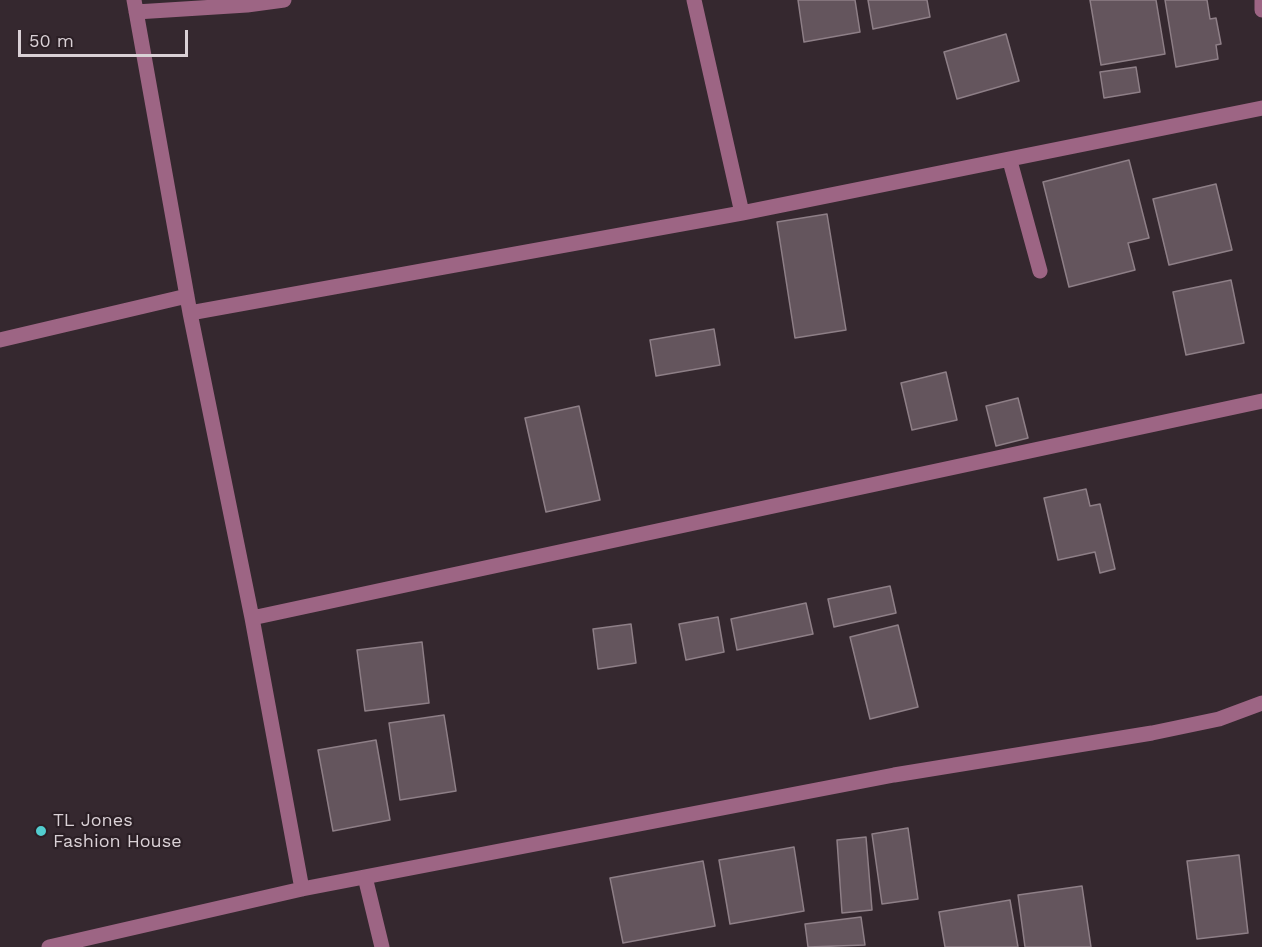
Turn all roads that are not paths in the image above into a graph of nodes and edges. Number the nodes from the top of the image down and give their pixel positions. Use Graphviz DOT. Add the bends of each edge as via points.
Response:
graph roads {
  1 [pos="284,0"];
  2 [pos="694,0"];
  3 [pos="1262,0"];
  4 [pos="135,6"];
  5 [pos="1262,10"];
  6 [pos="1262,108"];
  7 [pos="1010,161"];
  8 [pos="742,213"];
  9 [pos="1040,271"];
  10 [pos="187,296"];
  11 [pos="189,312"];
  12 [pos="0,340"];
  13 [pos="1262,401"];
  14 [pos="252,618"];
  15 [pos="1262,703"];
  16 [pos="365,877"];
  17 [pos="302,889"];
  18 [pos="50,947"];
  19 [pos="382,947"];
  1 -- 4 [label="street"];
  2 -- 8 [label="street"];
  3 -- 5 [label="street"];
  4 -- 10 [label="street"];
  6 -- 7 [label="street"];
  7 -- 8 [label="street"];
  7 -- 9 [label="street"];
  8 -- 11 [label="street"];
  10 -- 11 [label="street"];
  10 -- 12 [label="street"];
  11 -- 14 [label="street"];
  13 -- 14 [label="street"];
  14 -- 17 [label="street"];
  15 -- 16 [label="street" via="1219,719 1152,733 894,775"];
  16 -- 17 [label="street"];
  16 -- 19 [label="street"];
  17 -- 18 [label="street"];
}
